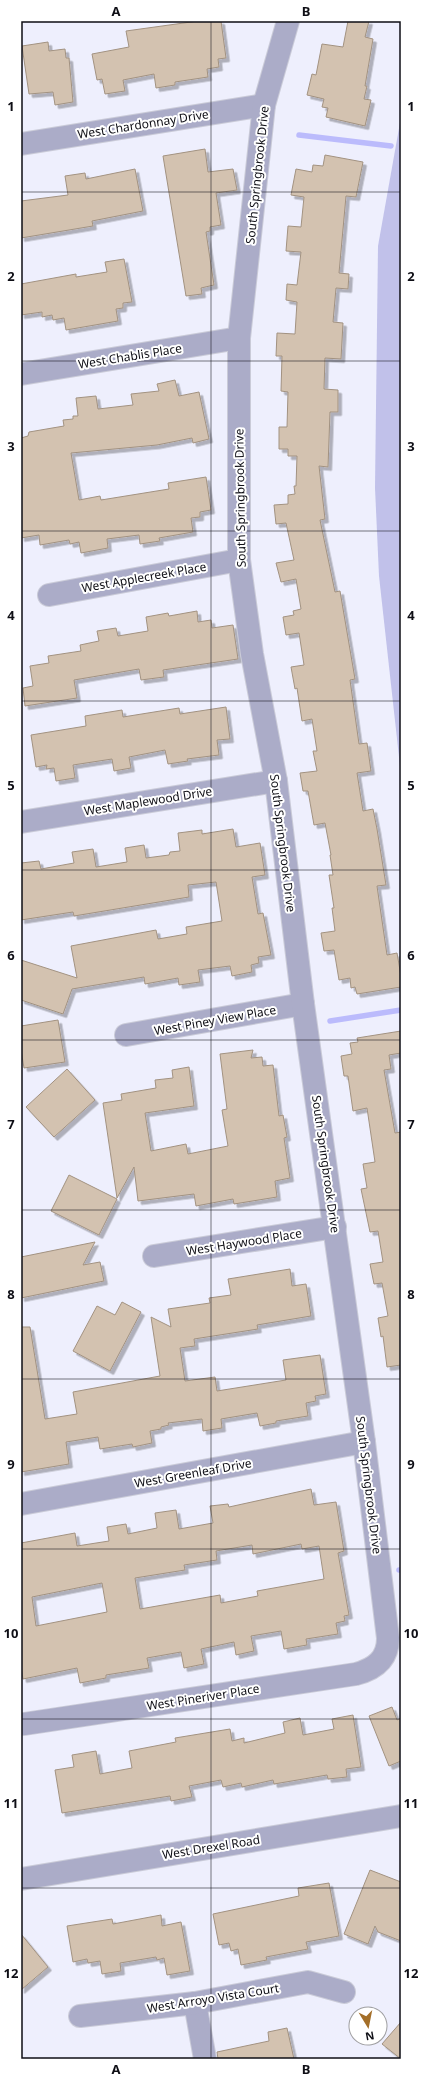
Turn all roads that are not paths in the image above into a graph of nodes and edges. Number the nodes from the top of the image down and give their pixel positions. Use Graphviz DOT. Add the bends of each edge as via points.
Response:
graph roads {
  1 [pos="288,21"];
  2 [pos="264,105"];
  3 [pos="21,144"];
  4 [pos="239,338"];
  5 [pos="21,374"];
  6 [pos="240,560"];
  7 [pos="49,595"];
  8 [pos="276,781"];
  9 [pos="21,822"];
  10 [pos="303,1004"];
  11 [pos="126,1035"];
  12 [pos="335,1227"];
  13 [pos="154,1256"];
  14 [pos="364,1442"];
  15 [pos="21,1504"];
  16 [pos="385,1668"];
  17 [pos="24,1724"];
  18 [pos="401,1816"];
  19 [pos="21,1879"];
  20 [pos="344,1992"];
  21 [pos="195,2002"];
  22 [pos="80,2016"];
  23 [pos="205,2059"];
  1 -- 2 [label="street, South Springbrook Drive"];
  2 -- 3 [label="street, West Chardonnay Drive"];
  2 -- 4 [label="street, South Springbrook Drive"];
  4 -- 5 [label="street, West Chablis Place"];
  4 -- 6 [label="street, South Springbrook Drive"];
  6 -- 7 [label="street, West Applecreek Place"];
  6 -- 8 [label="street, South Springbrook Drive" via="252,654"];
  8 -- 9 [label="street, West Maplewood Drive"];
  8 -- 10 [label="street, South Springbrook Drive"];
  10 -- 11 [label="street, West Piney View Place"];
  10 -- 12 [label="street, South Springbrook Drive"];
  12 -- 13 [label="street, West Haywood Place"];
  12 -- 14 [label="street, South Springbrook Drive"];
  14 -- 15 [label="street, West Greenleaf Drive"];
  14 -- 16 [label="street, South Springbrook Drive" via="388,1638"];
  16 -- 17 [label="street, West Pineriver Place"];
  18 -- 19 [label="street, West Drexel Road"];
  20 -- 21 [label="street, West Arroyo Vista Court" via="308,1982"];
  21 -- 22 [label="street, West Arroyo Vista Court"];
  21 -- 23 [label="street"];
}
